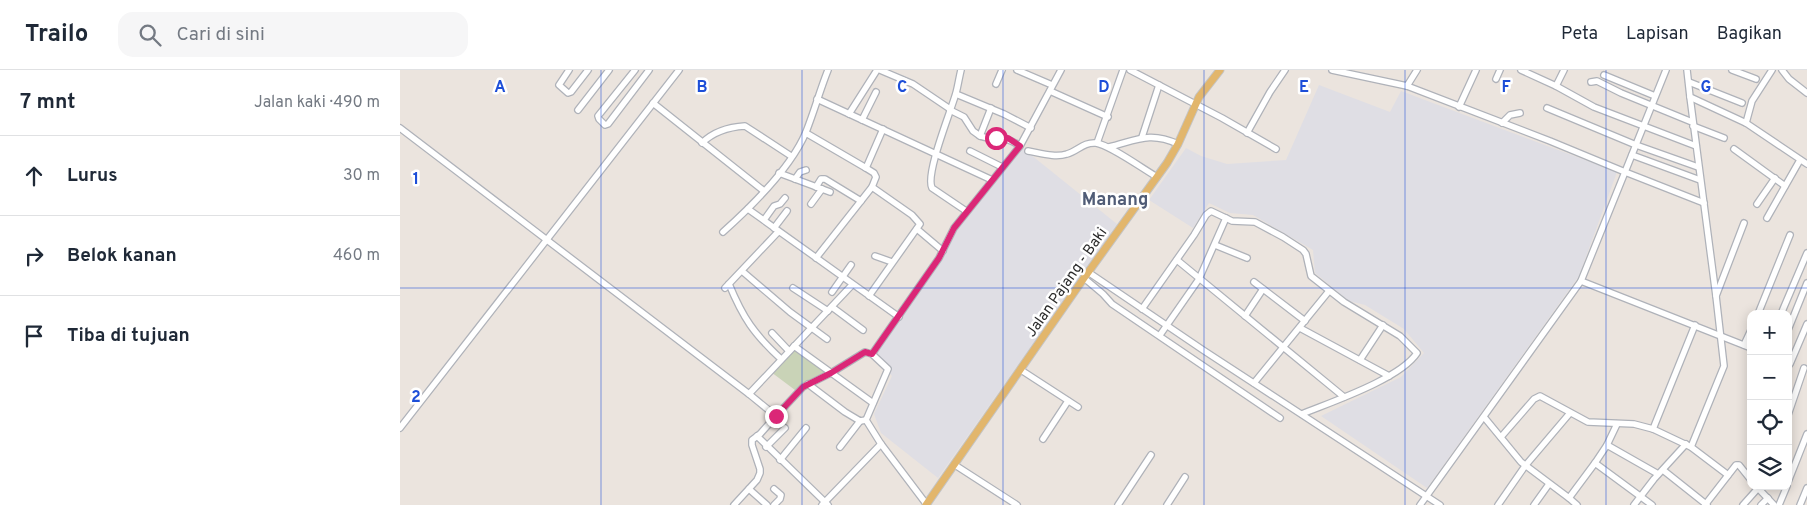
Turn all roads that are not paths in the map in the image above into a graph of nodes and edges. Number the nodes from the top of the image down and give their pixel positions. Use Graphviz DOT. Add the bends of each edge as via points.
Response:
graph roads {
  1 [pos="569,70"];
  2 [pos="588,70"];
  3 [pos="609,70"];
  4 [pos="635,70"];
  5 [pos="649,70"];
  6 [pos="679,70"];
  7 [pos="828,70"];
  8 [pos="878,70"];
  9 [pos="961,70"];
  10 [pos="1002,70"];
  11 [pos="1017,70"];
  12 [pos="1061,70"];
  13 [pos="1123,70"];
  14 [pos="1130,70"];
  15 [pos="1220,70"];
  16 [pos="1285,70"];
  17 [pos="1332,70"];
  18 [pos="1417,70"];
  19 [pos="1476,70"];
  20 [pos="1500,70"];
  21 [pos="1521,70"];
  22 [pos="1564,70"];
  23 [pos="1666,70"];
  24 [pos="1687,70"];
  25 [pos="1732,70"];
  26 [pos="1772,70"];
  27 [pos="1782,70"];
  28 [pos="1604,75"];
  29 [pos="1756,79"];
  30 [pos="1496,80"];
  31 [pos="1591,82"];
  32 [pos="1689,82"];
  33 [pos="996,84"];
  34 [pos="1159,85"];
  35 [pos="1407,86"];
  36 [pos="1556,86"];
  37 [pos="1051,88"];
  38 [pos="1806,90"];
  39 [pos="876,92"];
  40 [pos="956,94"];
  41 [pos="1655,96"];
  42 [pos="1690,97"];
  43 [pos="817,99"];
  44 [pos="653,103"];
  45 [pos="1742,103"];
  46 [pos="1196,104"];
  47 [pos="1459,106"];
  48 [pos="1652,106"];
  49 [pos="948,108"];
  50 [pos="991,108"];
  51 [pos="1547,108"];
  52 [pos="578,110"];
  53 [pos="1520,113"];
  54 [pos="849,114"];
  55 [pos="1108,117"];
  56 [pos="862,120"];
  57 [pos="1502,123"];
  58 [pos="1746,123"];
  59 [pos="1693,124"];
  60 [pos="1644,126"];
  61 [pos="400,128"];
  62 [pos="883,128"];
  63 [pos="1031,128"];
  64 [pos="806,133"];
  65 [pos="1248,133"];
  66 [pos="980,136"];
  67 [pos="1142,137"];
  68 [pos="1724,138"];
  69 [pos="702,143"];
  70 [pos="1098,143"];
  71 [pos="1178,144"];
  72 [pos="1636,144"];
  73 [pos="1020,146"];
  74 [pos="1696,146"];
  75 [pos="1109,147"];
  76 [pos="1276,149"];
  77 [pos="1734,149"];
  78 [pos="970,151"];
  79 [pos="1028,151"];
  80 [pos="936,153"];
  81 [pos="1632,155"];
  82 [pos="791,156"];
  83 [pos="1800,160"];
  84 [pos="1807,164"];
  85 [pos="1002,167"];
  86 [pos="1698,167"];
  87 [pos="866,168"];
  88 [pos="806,170"];
  89 [pos="1625,172"];
  90 [pos="779,173"];
  91 [pos="1157,177"];
  92 [pos="1775,178"];
  93 [pos="795,179"];
  94 [pos="992,180"];
  95 [pos="1700,180"];
  96 [pos="1785,186"];
  97 [pos="872,187"];
  98 [pos="819,188"];
  99 [pos="764,191"];
  100 [pos="830,192"];
  101 [pos="785,198"];
  102 [pos="860,201"];
  103 [pos="1704,203"];
  104 [pos="811,204"];
  105 [pos="1756,204"];
  106 [pos="748,209"];
  107 [pos="787,212"];
  108 [pos="966,212"];
  109 [pos="1226,218"];
  110 [pos="1767,218"];
  111 [pos="764,220"];
  112 [pos="1744,223"];
  113 [pos="917,229"];
  114 [pos="776,230"];
  115 [pos="722,232"];
  116 [pos="1790,235"];
  117 [pos="548,239"];
  118 [pos="1215,245"];
  119 [pos="943,251"];
  120 [pos="1807,253"];
  121 [pos="874,256"];
  122 [pos="816,258"];
  123 [pos="1247,258"];
  124 [pos="1177,260"];
  125 [pos="892,262"];
  126 [pos="851,265"];
  127 [pos="742,271"];
  128 [pos="1088,272"];
  129 [pos="843,278"];
  130 [pos="1084,278"];
  131 [pos="1199,279"];
  132 [pos="1581,280"];
  133 [pos="1254,282"];
  134 [pos="1807,283"];
  135 [pos="852,285"];
  136 [pos="793,288"];
  137 [pos="1263,289"];
  138 [pos="1329,291"];
  139 [pos="832,292"];
  140 [pos="1806,292"];
  141 [pos="869,296"];
  142 [pos="1716,296"];
  143 [pos="830,309"];
  144 [pos="1142,309"];
  145 [pos="1760,310"];
  146 [pos="1783,310"];
  147 [pos="1245,316"];
  148 [pos="899,317"];
  149 [pos="1305,321"];
  150 [pos="1792,322"];
  151 [pos="1807,324"];
  152 [pos="1383,325"];
  153 [pos="1695,325"];
  154 [pos="1167,326"];
  155 [pos="812,328"];
  156 [pos="1300,328"];
  157 [pos="863,330"];
  158 [pos="772,333"];
  159 [pos="1160,335"];
  160 [pos="1720,336"];
  161 [pos="827,339"];
  162 [pos="1747,339"];
  163 [pos="1744,345"];
  164 [pos="1747,346"];
  165 [pos="1284,348"];
  166 [pos="791,349"];
  167 [pos="872,354"];
  168 [pos="1792,357"];
  169 [pos="781,359"];
  170 [pos="1360,360"];
  171 [pos="1792,365"];
  172 [pos="1805,368"];
  173 [pos="1021,370"];
  174 [pos="831,373"];
  175 [pos="1389,376"];
  176 [pos="1252,382"];
  177 [pos="808,384"];
  178 [pos="1240,389"];
  179 [pos="749,394"];
  180 [pos="1344,397"];
  181 [pos="1068,401"];
  182 [pos="873,403"];
  183 [pos="1792,405"];
  184 [pos="1078,407"];
  185 [pos="1302,414"];
  186 [pos="1570,414"];
  187 [pos="776,416"];
  188 [pos="1484,417"];
  189 [pos="1280,418"];
  190 [pos="863,420"];
  191 [pos="1617,424"];
  192 [pos="400,428"];
  193 [pos="785,428"];
  194 [pos="806,428"];
  195 [pos="1653,429"];
  196 [pos="1807,434"];
  197 [pos="756,436"];
  198 [pos="1501,437"];
  199 [pos="1043,438"];
  200 [pos="881,444"];
  201 [pos="1607,445"];
  202 [pos="1689,445"];
  203 [pos="840,447"];
  204 [pos="766,448"];
  205 [pos="1150,455"];
  206 [pos="780,460"];
  207 [pos="1594,463"];
  208 [pos="955,465"];
  209 [pos="1525,466"];
  210 [pos="1663,470"];
  211 [pos="1792,472"];
  212 [pos="1658,474"];
  213 [pos="1728,474"];
  214 [pos="1747,475"];
  215 [pos="1185,477"];
  216 [pos="1549,484"];
  217 [pos="1807,488"];
  218 [pos="749,489"];
  219 [pos="774,489"];
  220 [pos="1756,490"];
  221 [pos="1761,490"];
  222 [pos="1785,490"];
  223 [pos="1426,496"];
  224 [pos="1640,497"];
  225 [pos="1569,498"];
  226 [pos="1768,498"];
  227 [pos="825,504"];
  228 [pos="734,505"];
  229 [pos="767,505"];
  230 [pos="774,505"];
  231 [pos="927,505"];
  232 [pos="1017,505"];
  233 [pos="1118,505"];
  234 [pos="1167,505"];
  235 [pos="1420,505"];
  236 [pos="1440,505"];
  237 [pos="1498,505"];
  238 [pos="1534,505"];
  239 [pos="1577,505"];
  240 [pos="1634,505"];
  241 [pos="1652,505"];
  242 [pos="1706,505"];
  243 [pos="1744,505"];
  244 [pos="1761,505"];
  245 [pos="1774,505"];
  246 [pos="1779,505"];
  247 [pos="1800,505"];
  1 -- 2 [label="street" via="559,85 568,93"];
  3 -- 52 [label="street"];
  4 -- 5 [label="street" via="598,116 606,125"];
  6 -- 44 [label="street"];
  7 -- 43 [label="street"];
  8 -- 49 [label="street" via="912,84"];
  8 -- 54 [label="street"];
  9 -- 40 [label="street"];
  10 -- 33 [label="street"];
  11 -- 37 [label="street"];
  12 -- 37 [label="street"];
  13 -- 55 [label="street"];
  14 -- 34 [label="street"];
  15 -- 46 [label="main road, Jalan Pajang - Baki"];
  16 -- 65 [label="street"];
  17 -- 35 [label="street"];
  18 -- 35 [label="street"];
  19 -- 47 [label="street"];
  20 -- 30 [label="street"];
  21 -- 36 [label="street"];
  22 -- 36 [label="street"];
  23 -- 41 [label="street"];
  24 -- 32 [label="street"];
  25 -- 29 [label="street"];
  26 -- 58 [label="street" via="1752,101"];
  27 -- 38 [label="street" via="1789,80"];
  28 -- 41 [label="street"];
  31 -- 48 [label="street"];
  32 -- 42 [label="street"];
  32 -- 45 [label="street"];
  34 -- 46 [label="street"];
  34 -- 67 [label="street"];
  35 -- 47 [label="street"];
  36 -- 60 [label="street" via="1594,107"];
  37 -- 55 [label="street"];
  37 -- 63 [label="street"];
  39 -- 56 [label="street"];
  40 -- 49 [label="street"];
  40 -- 50 [label="street"];
  41 -- 48 [label="street"];
  42 -- 58 [label="street"];
  42 -- 59 [label="street"];
  43 -- 54 [label="street"];
  43 -- 64 [label="street"];
  44 -- 69 [label="street"];
  44 -- 117 [label="street"];
  46 -- 65 [label="street"];
  46 -- 71 [label="main road, Jalan Pajang - Baki"];
  47 -- 57 [label="street"];
  48 -- 59 [label="street"];
  48 -- 60 [label="street"];
  49 -- 66 [label="street" via="964,117"];
  49 -- 80 [label="street"];
  50 -- 63 [label="street"];
  50 -- 66 [label="street"];
  51 -- 72 [label="street"];
  53 -- 57 [label="street" via="1510,115"];
  54 -- 56 [label="street"];
  55 -- 70 [label="street"];
  56 -- 62 [label="street"];
  57 -- 89 [label="street"];
  58 -- 83 [label="street"];
  59 -- 68 [label="street"];
  59 -- 74 [label="street"];
  60 -- 72 [label="street"];
  60 -- 74 [label="street"];
  61 -- 117 [label="street"];
  62 -- 80 [label="street"];
  62 -- 87 [label="street"];
  63 -- 73 [label="street"];
  64 -- 82 [label="street"];
  64 -- 87 [label="street"];
  65 -- 76 [label="street"];
  66 -- 73 [label="street" via="1004,137"];
  67 -- 71 [label="street"];
  67 -- 75 [label="street"];
  69 -- 82 [label="street" via="721,131 745,126"];
  69 -- 99 [label="street"];
  70 -- 75 [label="street"];
  70 -- 79 [label="street" via="1083,145 1065,155"];
  71 -- 91 [label="main road, Jalan Pajang - Baki"];
  72 -- 81 [label="street"];
  72 -- 86 [label="street"];
  73 -- 85 [label="street"];
  74 -- 86 [label="street"];
  75 -- 91 [label="street"];
  77 -- 92 [label="street"];
  78 -- 85 [label="street"];
  80 -- 94 [label="street"];
  80 -- 108 [label="street" via="930,185"];
  81 -- 89 [label="street"];
  81 -- 95 [label="street"];
  82 -- 90 [label="street"];
  83 -- 84 [label="street"];
  83 -- 96 [label="street"];
  85 -- 94 [label="street"];
  86 -- 95 [label="street"];
  87 -- 97 [label="street" via="876,176"];
  88 -- 93 [label="street"];
  89 -- 103 [label="street"];
  89 -- 132 [label="street"];
  90 -- 93 [label="street"];
  90 -- 99 [label="street"];
  91 -- 128 [label="main road, Jalan Pajang - Baki"];
  92 -- 96 [label="street"];
  92 -- 105 [label="street"];
  93 -- 98 [label="street"];
  94 -- 108 [label="street"];
  95 -- 103 [label="street"];
  96 -- 110 [label="street"];
  97 -- 102 [label="street"];
  97 -- 113 [label="street" via="919,222"];
  98 -- 100 [label="street"];
  98 -- 102 [label="street" via="821,179 825,179"];
  98 -- 104 [label="street"];
  99 -- 106 [label="street"];
  101 -- 111 [label="street"];
  102 -- 122 [label="street"];
  103 -- 142 [label="street"];
  106 -- 111 [label="street"];
  106 -- 115 [label="street"];
  107 -- 114 [label="street"];
  108 -- 119 [label="street" via="951,232"];
  109 -- 118 [label="street"];
  109 -- 124 [label="street" via="1211,211 1206,215"];
  109 -- 138 [label="street" via="1254,222 1283,236 1306,254 1311,276"];
  111 -- 114 [label="street"];
  112 -- 142 [label="street"];
  113 -- 119 [label="street"];
  113 -- 125 [label="street"];
  114 -- 122 [label="street"];
  114 -- 127 [label="street"];
  116 -- 145 [label="street"];
  117 -- 179 [label="street"];
  117 -- 192 [label="street"];
  118 -- 123 [label="street"];
  118 -- 131 [label="street"];
  119 -- 148 [label="street"];
  120 -- 146 [label="street"];
  121 -- 125 [label="street"];
  122 -- 129 [label="street"];
  124 -- 131 [label="street"];
  124 -- 144 [label="street"];
  125 -- 141 [label="street"];
  126 -- 129 [label="street"];
  127 -- 155 [label="street"];
  127 -- 169 [label="street" via="727,286 752,329"];
  128 -- 130 [label="main road, Jalan Pajang - Baki"];
  128 -- 144 [label="street"];
  129 -- 135 [label="street"];
  129 -- 139 [label="street"];
  130 -- 159 [label="street" via="1112,304"];
  130 -- 173 [label="main road, Jalan Pajang - Baki"];
  131 -- 147 [label="street"];
  131 -- 154 [label="street"];
  132 -- 153 [label="street"];
  132 -- 188 [label="street"];
  133 -- 137 [label="street"];
  134 -- 140 [label="street"];
  135 -- 141 [label="street"];
  135 -- 143 [label="street"];
  136 -- 143 [label="street"];
  137 -- 147 [label="street"];
  137 -- 149 [label="street"];
  138 -- 149 [label="street"];
  138 -- 152 [label="street"];
  140 -- 150 [label="street"];
  141 -- 148 [label="street"];
  142 -- 160 [label="street"];
  143 -- 155 [label="street"];
  143 -- 157 [label="street"];
  144 -- 154 [label="street"];
  147 -- 165 [label="street"];
  148 -- 167 [label="street"];
  149 -- 156 [label="street"];
  151 -- 168 [label="street"];
  152 -- 170 [label="street"];
  152 -- 175 [label="street" via="1417,353"];
  153 -- 160 [label="street"];
  153 -- 195 [label="street"];
  154 -- 159 [label="street"];
  154 -- 176 [label="street"];
  155 -- 161 [label="street"];
  155 -- 166 [label="street"];
  156 -- 165 [label="street"];
  156 -- 170 [label="street"];
  158 -- 166 [label="street"];
  159 -- 178 [label="street"];
  160 -- 163 [label="street"];
  160 -- 202 [label="street" via="1724,366"];
  162 -- 163 [label="street"];
  163 -- 164 [label="street"];
  165 -- 176 [label="street"];
  165 -- 180 [label="street"];
  166 -- 169 [label="street"];
  166 -- 174 [label="street"];
  167 -- 174 [label="street" via="865,352"];
  167 -- 182 [label="street" via="888,369"];
  169 -- 179 [label="street"];
  170 -- 175 [label="street"];
  171 -- 172 [label="street"];
  172 -- 183 [label="street"];
  173 -- 181 [label="street"];
  173 -- 208 [label="main road, Jalan Pajang - Baki"];
  174 -- 177 [label="street"];
  174 -- 182 [label="street"];
  175 -- 180 [label="street"];
  176 -- 178 [label="street"];
  176 -- 185 [label="street"];
  177 -- 187 [label="street"];
  177 -- 190 [label="street" via="839,408"];
  178 -- 189 [label="street"];
  179 -- 187 [label="street"];
  180 -- 185 [label="street"];
  181 -- 184 [label="street"];
  181 -- 199 [label="street"];
  182 -- 190 [label="street"];
  185 -- 223 [label="street"];
  186 -- 191 [label="street" via="1588,422"];
  186 -- 198 [label="street" via="1537,396"];
  186 -- 209 [label="street"];
  187 -- 197 [label="street"];
  188 -- 198 [label="street"];
  188 -- 223 [label="street"];
  190 -- 200 [label="street"];
  190 -- 203 [label="street"];
  191 -- 195 [label="street"];
  191 -- 201 [label="street"];
  193 -- 204 [label="street"];
  194 -- 206 [label="street"];
  195 -- 202 [label="street"];
  196 -- 211 [label="street"];
  197 -- 204 [label="street"];
  197 -- 218 [label="street" via="752,445 760,473"];
  198 -- 209 [label="street"];
  200 -- 227 [label="street"];
  200 -- 231 [label="street"];
  201 -- 207 [label="street"];
  201 -- 212 [label="street"];
  202 -- 210 [label="street"];
  202 -- 213 [label="street"];
  204 -- 206 [label="street"];
  205 -- 233 [label="street"];
  206 -- 227 [label="street"];
  207 -- 224 [label="street"];
  207 -- 225 [label="street"];
  208 -- 231 [label="main road, Jalan Pajang - Baki"];
  208 -- 232 [label="street"];
  209 -- 216 [label="street"];
  209 -- 237 [label="street"];
  210 -- 212 [label="street"];
  210 -- 242 [label="street"];
  212 -- 224 [label="street"];
  213 -- 214 [label="street" via="1738,464"];
  213 -- 242 [label="street"];
  215 -- 234 [label="street"];
  216 -- 225 [label="street"];
  216 -- 238 [label="street"];
  217 -- 247 [label="street"];
  218 -- 228 [label="street"];
  218 -- 229 [label="street"];
  219 -- 230 [label="street" via="781,495"];
  220 -- 243 [label="street"];
  221 -- 226 [label="street"];
  222 -- 246 [label="street"];
  223 -- 235 [label="street"];
  223 -- 236 [label="street"];
  224 -- 240 [label="street"];
  224 -- 241 [label="street"];
  225 -- 239 [label="street"];
  226 -- 244 [label="street"];
  226 -- 245 [label="street"];
}
